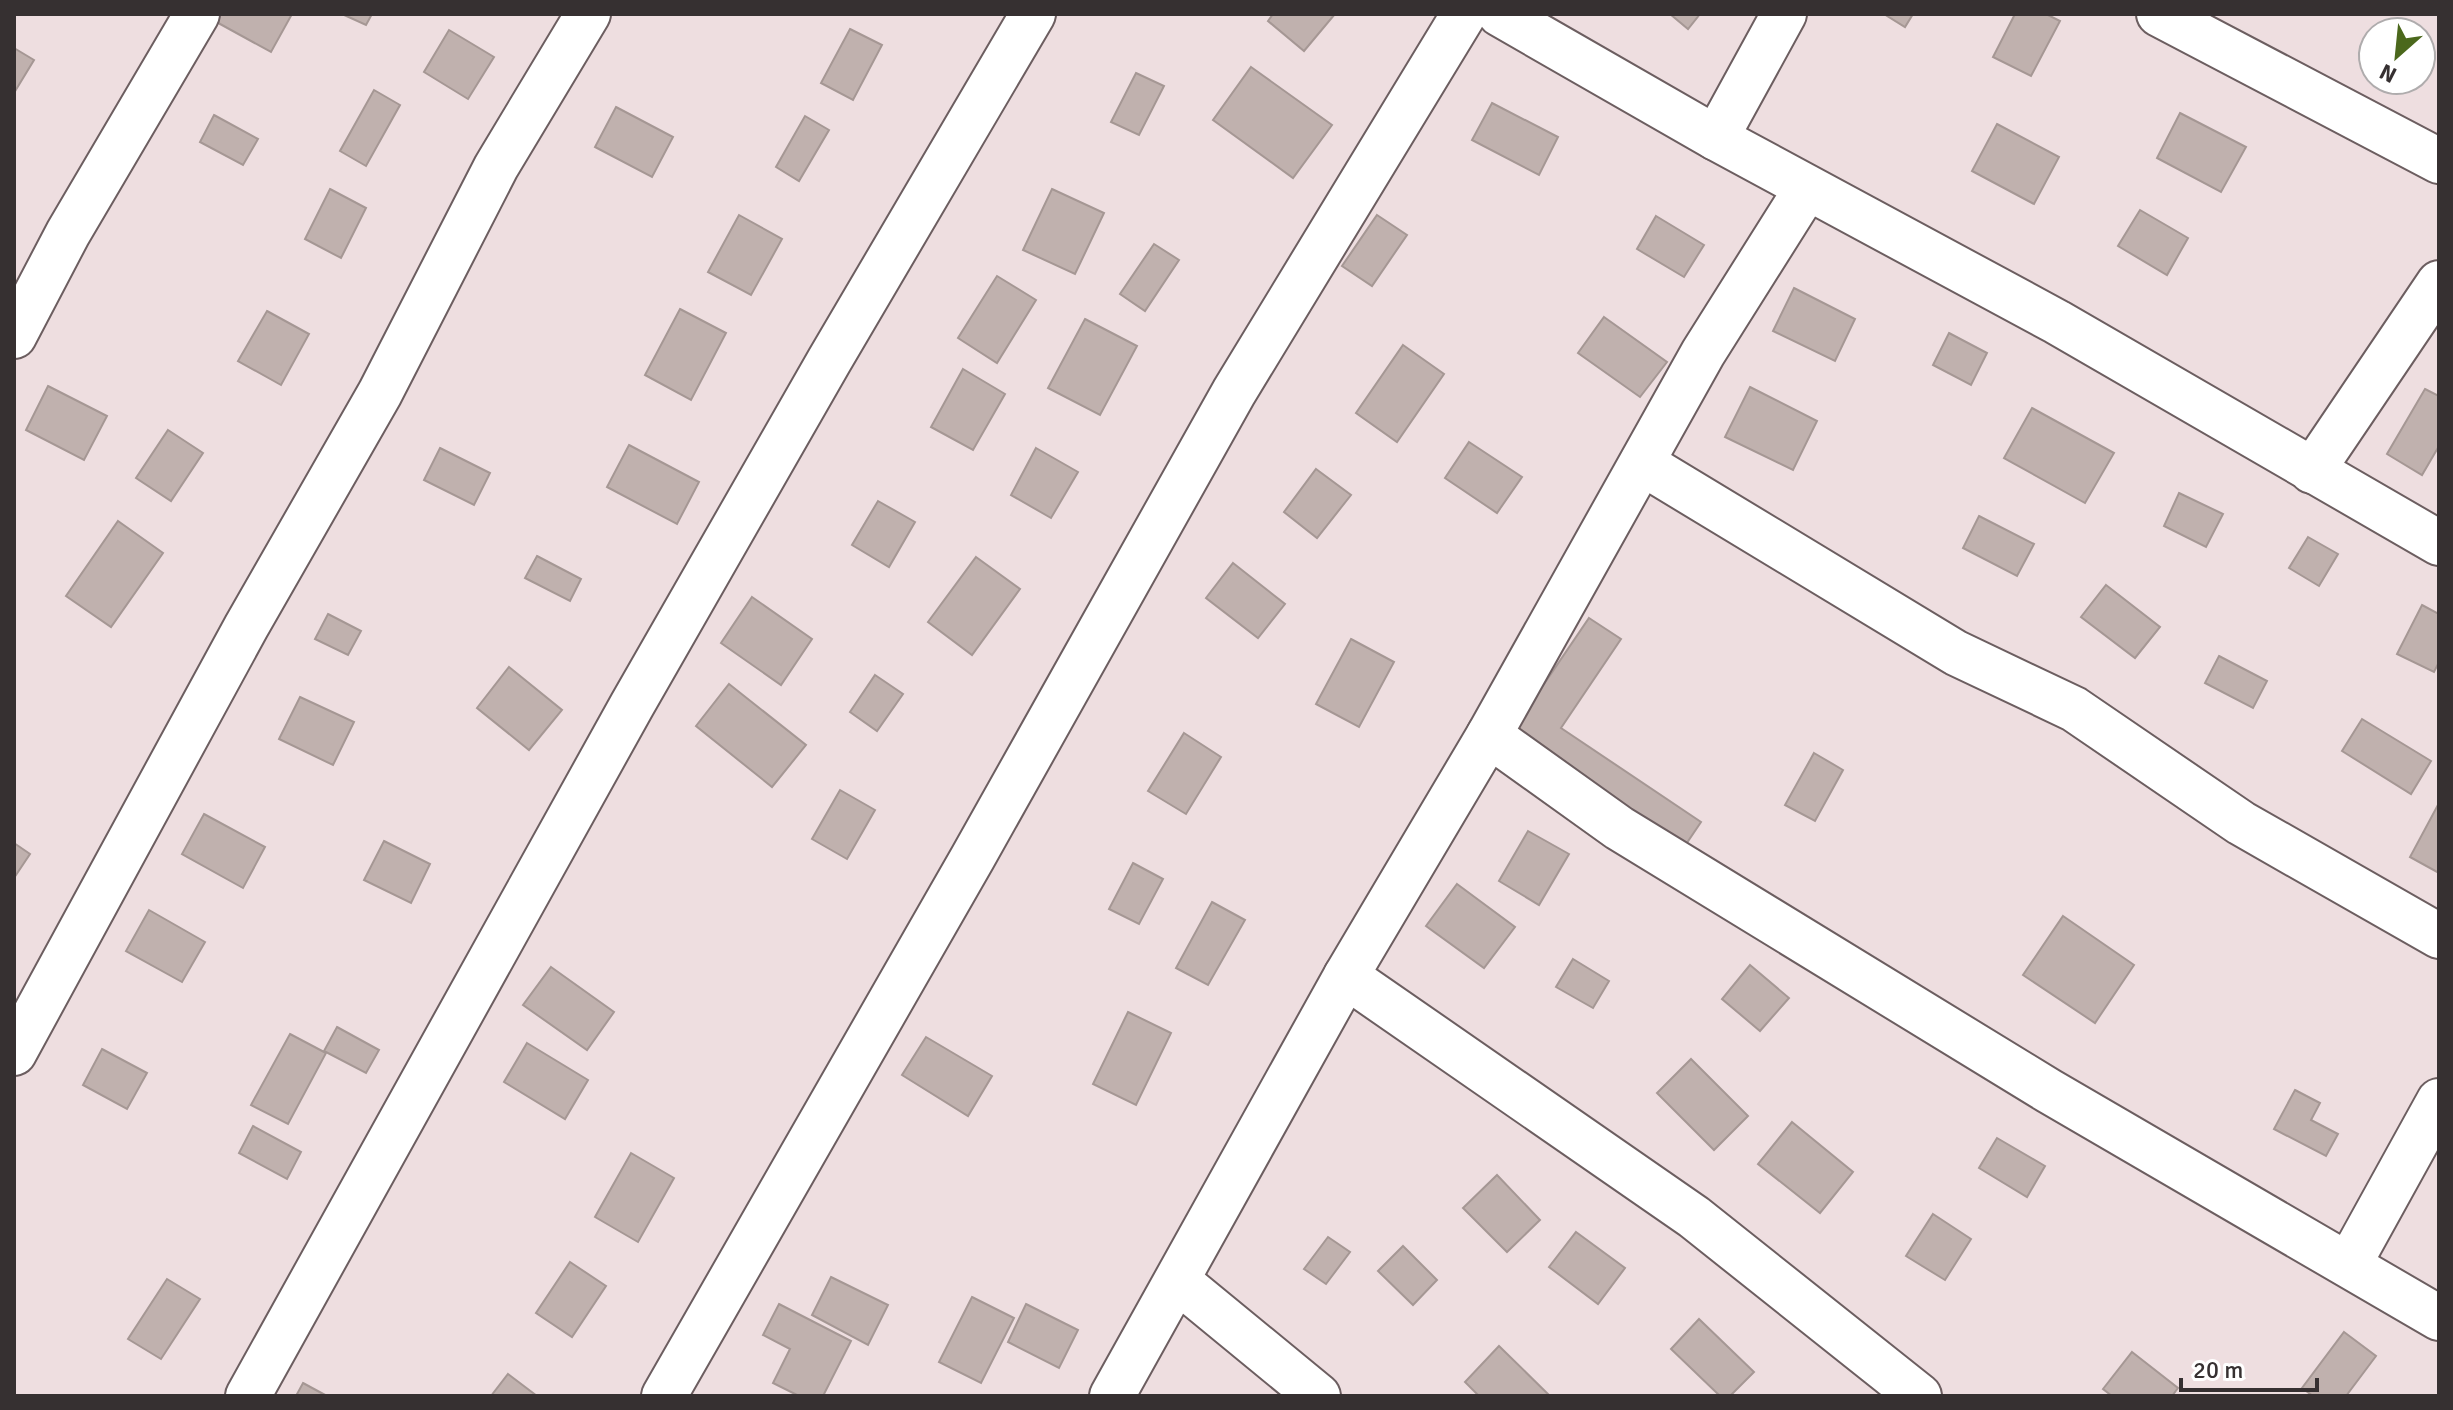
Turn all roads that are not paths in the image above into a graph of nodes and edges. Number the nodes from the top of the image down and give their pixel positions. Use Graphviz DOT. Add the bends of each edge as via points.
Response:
graph roads {
  1 [pos="197,14"];
  2 [pos="588,14"];
  3 [pos="1033,14"];
  4 [pos="1464,14"];
  5 [pos="1500,14"];
  6 [pos="1784,14"];
  7 [pos="2159,14"];
  8 [pos="1716,138"];
  9 [pos="2439,161"];
  10 [pos="1807,188"];
  11 [pos="2439,283"];
  12 [pos="14,336"];
  13 [pos="1642,463"];
  14 [pos="2312,471"];
  15 [pos="2439,543"];
  16 [pos="1489,735"];
  17 [pos="2439,936"];
  18 [pos="1346,976"];
  19 [pos="14,1053"];
  20 [pos="2439,1101"];
  21 [pos="2349,1264"];
  22 [pos="1178,1281"];
  23 [pos="2439,1318"];
  24 [pos="248,1396"];
  25 [pos="664,1396"];
  26 [pos="1112,1396"];
  27 [pos="1318,1396"];
  28 [pos="1919,1396"];
  1 -- 12 [label="street"];
  2 -- 19 [label="street" via="496,167 380,393"];
  3 -- 24 [label="street" via="632,705"];
  4 -- 25 [label="street" via="1234,392"];
  5 -- 8 [label="street"];
  6 -- 8 [label="street"];
  7 -- 9 [label="street"];
  8 -- 10 [label="street"];
  10 -- 13 [label="street" via="1703,353"];
  10 -- 14 [label="street" via="2057,322"];
  11 -- 14 [label="street"];
  13 -- 16 [label="street"];
  13 -- 17 [label="street" via="1956,653 2074,709 2241,823"];
  14 -- 15 [label="street"];
  16 -- 18 [label="street"];
  16 -- 21 [label="street" via="1619,828 2049,1091"];
  18 -- 22 [label="street"];
  18 -- 28 [label="street" via="1694,1217"];
  20 -- 21 [label="street"];
  21 -- 23 [label="street"];
  22 -- 26 [label="street"];
  22 -- 27 [label="street"];
}
